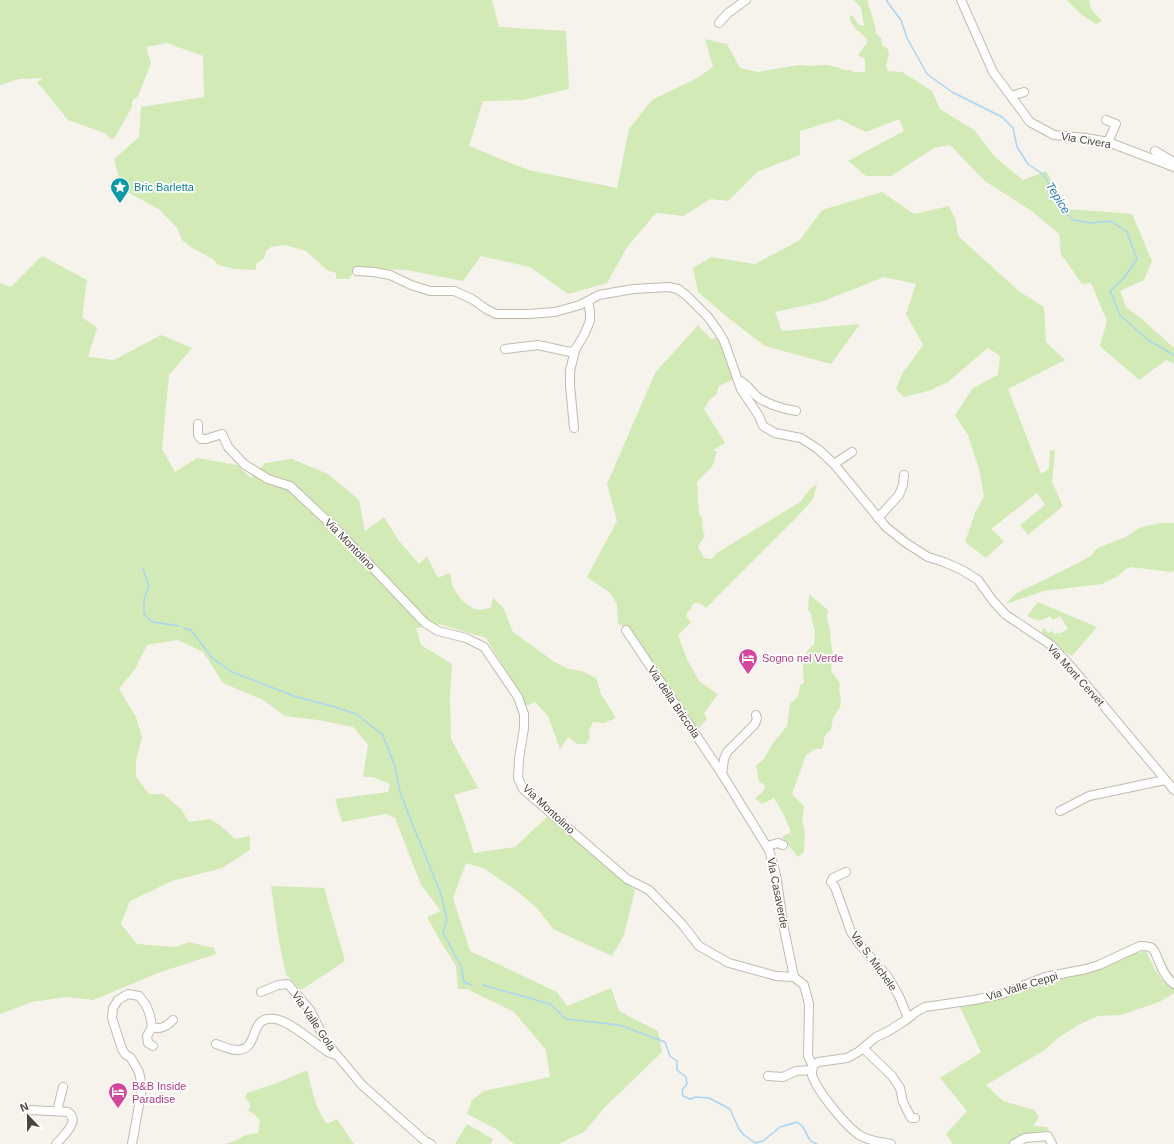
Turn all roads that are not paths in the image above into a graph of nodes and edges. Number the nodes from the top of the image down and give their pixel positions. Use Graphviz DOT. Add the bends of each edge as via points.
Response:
graph roads {
  1 [pos="746,0"];
  2 [pos="961,0"];
  3 [pos="719,23"];
  4 [pos="1024,92"];
  5 [pos="1011,96"];
  6 [pos="1106,120"];
  7 [pos="1108,142"];
  8 [pos="1155,151"];
  9 [pos="1174,162"];
  10 [pos="1174,167"];
  11 [pos="357,271"];
  12 [pos="588,301"];
  13 [pos="505,349"];
  14 [pos="575,350"];
  15 [pos="738,380"];
  16 [pos="796,411"];
  17 [pos="198,424"];
  18 [pos="574,428"];
  19 [pos="852,452"];
  20 [pos="834,464"];
  21 [pos="904,475"];
  22 [pos="878,518"];
  23 [pos="626,630"];
  24 [pos="756,715"];
  25 [pos="722,774"];
  26 [pos="1165,780"];
  27 [pos="1174,790"];
  28 [pos="1060,811"];
  29 [pos="783,845"];
  30 [pos="767,846"];
  31 [pos="846,872"];
  32 [pos="794,976"];
  33 [pos="1174,984"];
  34 [pos="261,992"];
  35 [pos="908,1018"];
  36 [pos="173,1020"];
  37 [pos="152,1027"];
  38 [pos="216,1044"];
  39 [pos="153,1046"];
  40 [pos="863,1048"];
  41 [pos="337,1055"];
  42 [pos="812,1068"];
  43 [pos="768,1076"];
  44 [pos="63,1087"];
  45 [pos="31,1110"];
  46 [pos="58,1111"];
  47 [pos="915,1118"];
  48 [pos="56,1144"];
  49 [pos="132,1144"];
  50 [pos="431,1144"];
  51 [pos="891,1144"];
  52 [pos="1014,1144"];
  53 [pos="1052,1144"];
  1 -- 3 [label="street"];
  2 -- 5 [label="street, Via Civera" via="993,72"];
  4 -- 5 [label="street"];
  5 -- 7 [label="street, Via Civera" via="1030,122 1054,135"];
  6 -- 7 [label="street" via="1116,124"];
  7 -- 10 [label="street, Via Civera"];
  8 -- 9 [label="street"];
  11 -- 12 [label="street, Via Mont Cervet" via="390,275 430,291 454,291 496,314 555,312"];
  12 -- 14 [label="street" via="590,321"];
  12 -- 15 [label="street, Via Mont Cervet" via="633,289 678,289 708,317 718,331"];
  13 -- 14 [label="street" via="538,345 570,352"];
  14 -- 18 [label="street" via="570,371"];
  15 -- 16 [label="street" via="758,398"];
  15 -- 20 [label="street, Via Mont Cervet" via="762,426 775,433 801,438"];
  17 -- 32 [label="street, Via Montolino" via="198,435 201,439 222,434 228,448 244,464 268,478 290,486 336,528 425,623 438,631 466,638 484,647 518,697 524,714 518,778 523,789 627,879 650,890 699,946 729,963 776,976"];
  19 -- 20 [label="street"];
  20 -- 22 [label="street, Via Mont Cervet"];
  21 -- 22 [label="street" via="899,495"];
  22 -- 26 [label="street, Via Mont Cervet" via="886,527 928,557 962,570 978,580 1006,615 1051,645 1074,669"];
  23 -- 25 [label="street, Via della Briccola"];
  24 -- 25 [label="street" via="754,724 727,752"];
  25 -- 30 [label="street, Via Casaverde"];
  26 -- 27 [label="street, Via Mont Cervet"];
  26 -- 28 [label="street" via="1089,796"];
  29 -- 30 [label="street" via="778,842"];
  30 -- 32 [label="street, Via Casaverde" via="776,875"];
  31 -- 35 [label="street, Via S. Michele" via="833,878 831,882 851,932 888,977"];
  32 -- 42 [label="street, Via Casaverde" via="804,985 809,1004 808,1056"];
  33 -- 35 [label="street, Via Valle Ceppi" via="1169,981 1152,947 1140,946 1086,969 1045,977 1002,994 925,1007"];
  34 -- 41 [label="street, Via Valle Gola" via="288,984 310,1010 326,1042"];
  35 -- 40 [label="street, Via Valle Ceppi"];
  36 -- 37 [label="street" via="167,1026"];
  37 -- 39 [label="street" via="147,1036 148,1043"];
  37 -- 49 [label="street" via="146,1005 139,996 128,994 118,1000 113,1008 112,1018 122,1049 131,1058 141,1082"];
  38 -- 41 [label="street" via="235,1050 244,1049 249,1046 256,1027 261,1022 276,1019 286,1022 328,1052"];
  40 -- 42 [label="street, Via Valle Ceppi" via="847,1058 818,1062"];
  40 -- 47 [label="street" via="892,1076 900,1088 903,1102 911,1118"];
  41 -- 50 [label="street, Via Valle Gola" via="362,1085"];
  42 -- 43 [label="street, Via Valle Ceppi" via="783,1077"];
  42 -- 51 [label="street, Via Casaverde" via="817,1087 852,1130 861,1136"];
  44 -- 46 [label="street"];
  45 -- 46 [label="street"];
  46 -- 48 [label="street" via="68,1112 74,1119"];
  52 -- 53 [label="street" via="1025,1138 1048,1136"];
}
